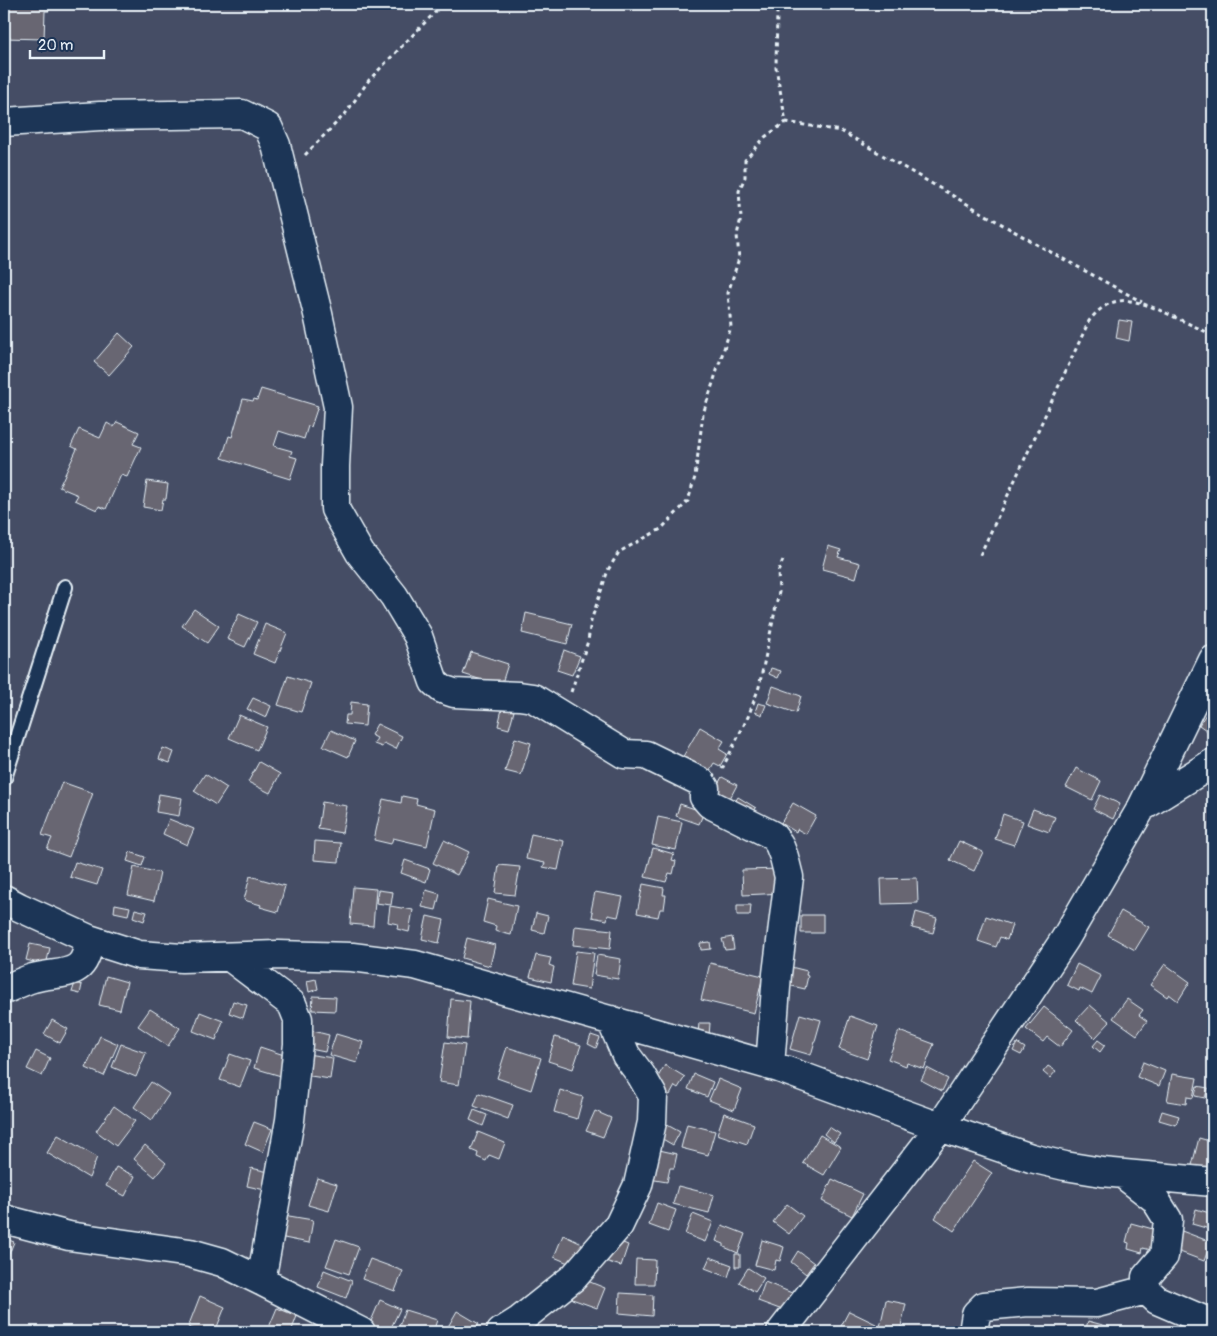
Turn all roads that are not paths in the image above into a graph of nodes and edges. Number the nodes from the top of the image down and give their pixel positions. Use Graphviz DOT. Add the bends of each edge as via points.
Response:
graph roads {
  1 [pos="4,122"];
  2 [pos="65,587"];
  3 [pos="1213,660"];
  4 [pos="1213,763"];
  5 [pos="4,778"];
  6 [pos="1142,807"];
  7 [pos="4,899"];
  8 [pos="90,940"];
  9 [pos="230,957"];
  10 [pos="4,990"];
  11 [pos="611,1020"];
  12 [pos="770,1066"];
  13 [pos="940,1128"];
  14 [pos="1124,1175"];
  15 [pos="1213,1182"];
  16 [pos="4,1220"];
  17 [pos="261,1280"];
  18 [pos="1146,1290"];
  19 [pos="1213,1324"];
  20 [pos="361,1332"];
  21 [pos="501,1332"];
  22 [pos="781,1332"];
  23 [pos="973,1332"];
  1 -- 12 [label="street" via="100,116 242,114 268,127 276,145 338,407 335,508 360,553 394,596 418,636 434,682 442,690 533,698 624,754 646,755 701,782 705,788 704,797 710,804 772,835 779,844 789,877 776,974"];
  2 -- 5 [label="lane"];
  3 -- 6 [label="street"];
  4 -- 6 [label="street"];
  6 -- 13 [label="street" via="1065,939"];
  7 -- 8 [label="street"];
  8 -- 9 [label="street" via="139,955"];
  8 -- 10 [label="street" via="84,963 74,970 32,978"];
  9 -- 11 [label="street" via="352,957 415,965"];
  9 -- 17 [label="street" via="292,1004 298,1019 290,1120"];
  11 -- 12 [label="street"];
  11 -- 21 [label="street" via="626,1056 653,1096 652,1122 638,1185 619,1225 574,1277"];
  12 -- 13 [label="street"];
  13 -- 14 [label="street" via="1031,1158"];
  13 -- 22 [label="street"];
  14 -- 15 [label="street"];
  14 -- 18 [label="street" via="1155,1199 1168,1220 1164,1256 1146,1277"];
  16 -- 17 [label="street" via="69,1236 190,1253 222,1262"];
  17 -- 20 [label="street"];
  18 -- 19 [label="street" via="1157,1300"];
  18 -- 23 [label="street" via="1097,1303 1028,1302 984,1306 976,1314"];
}
